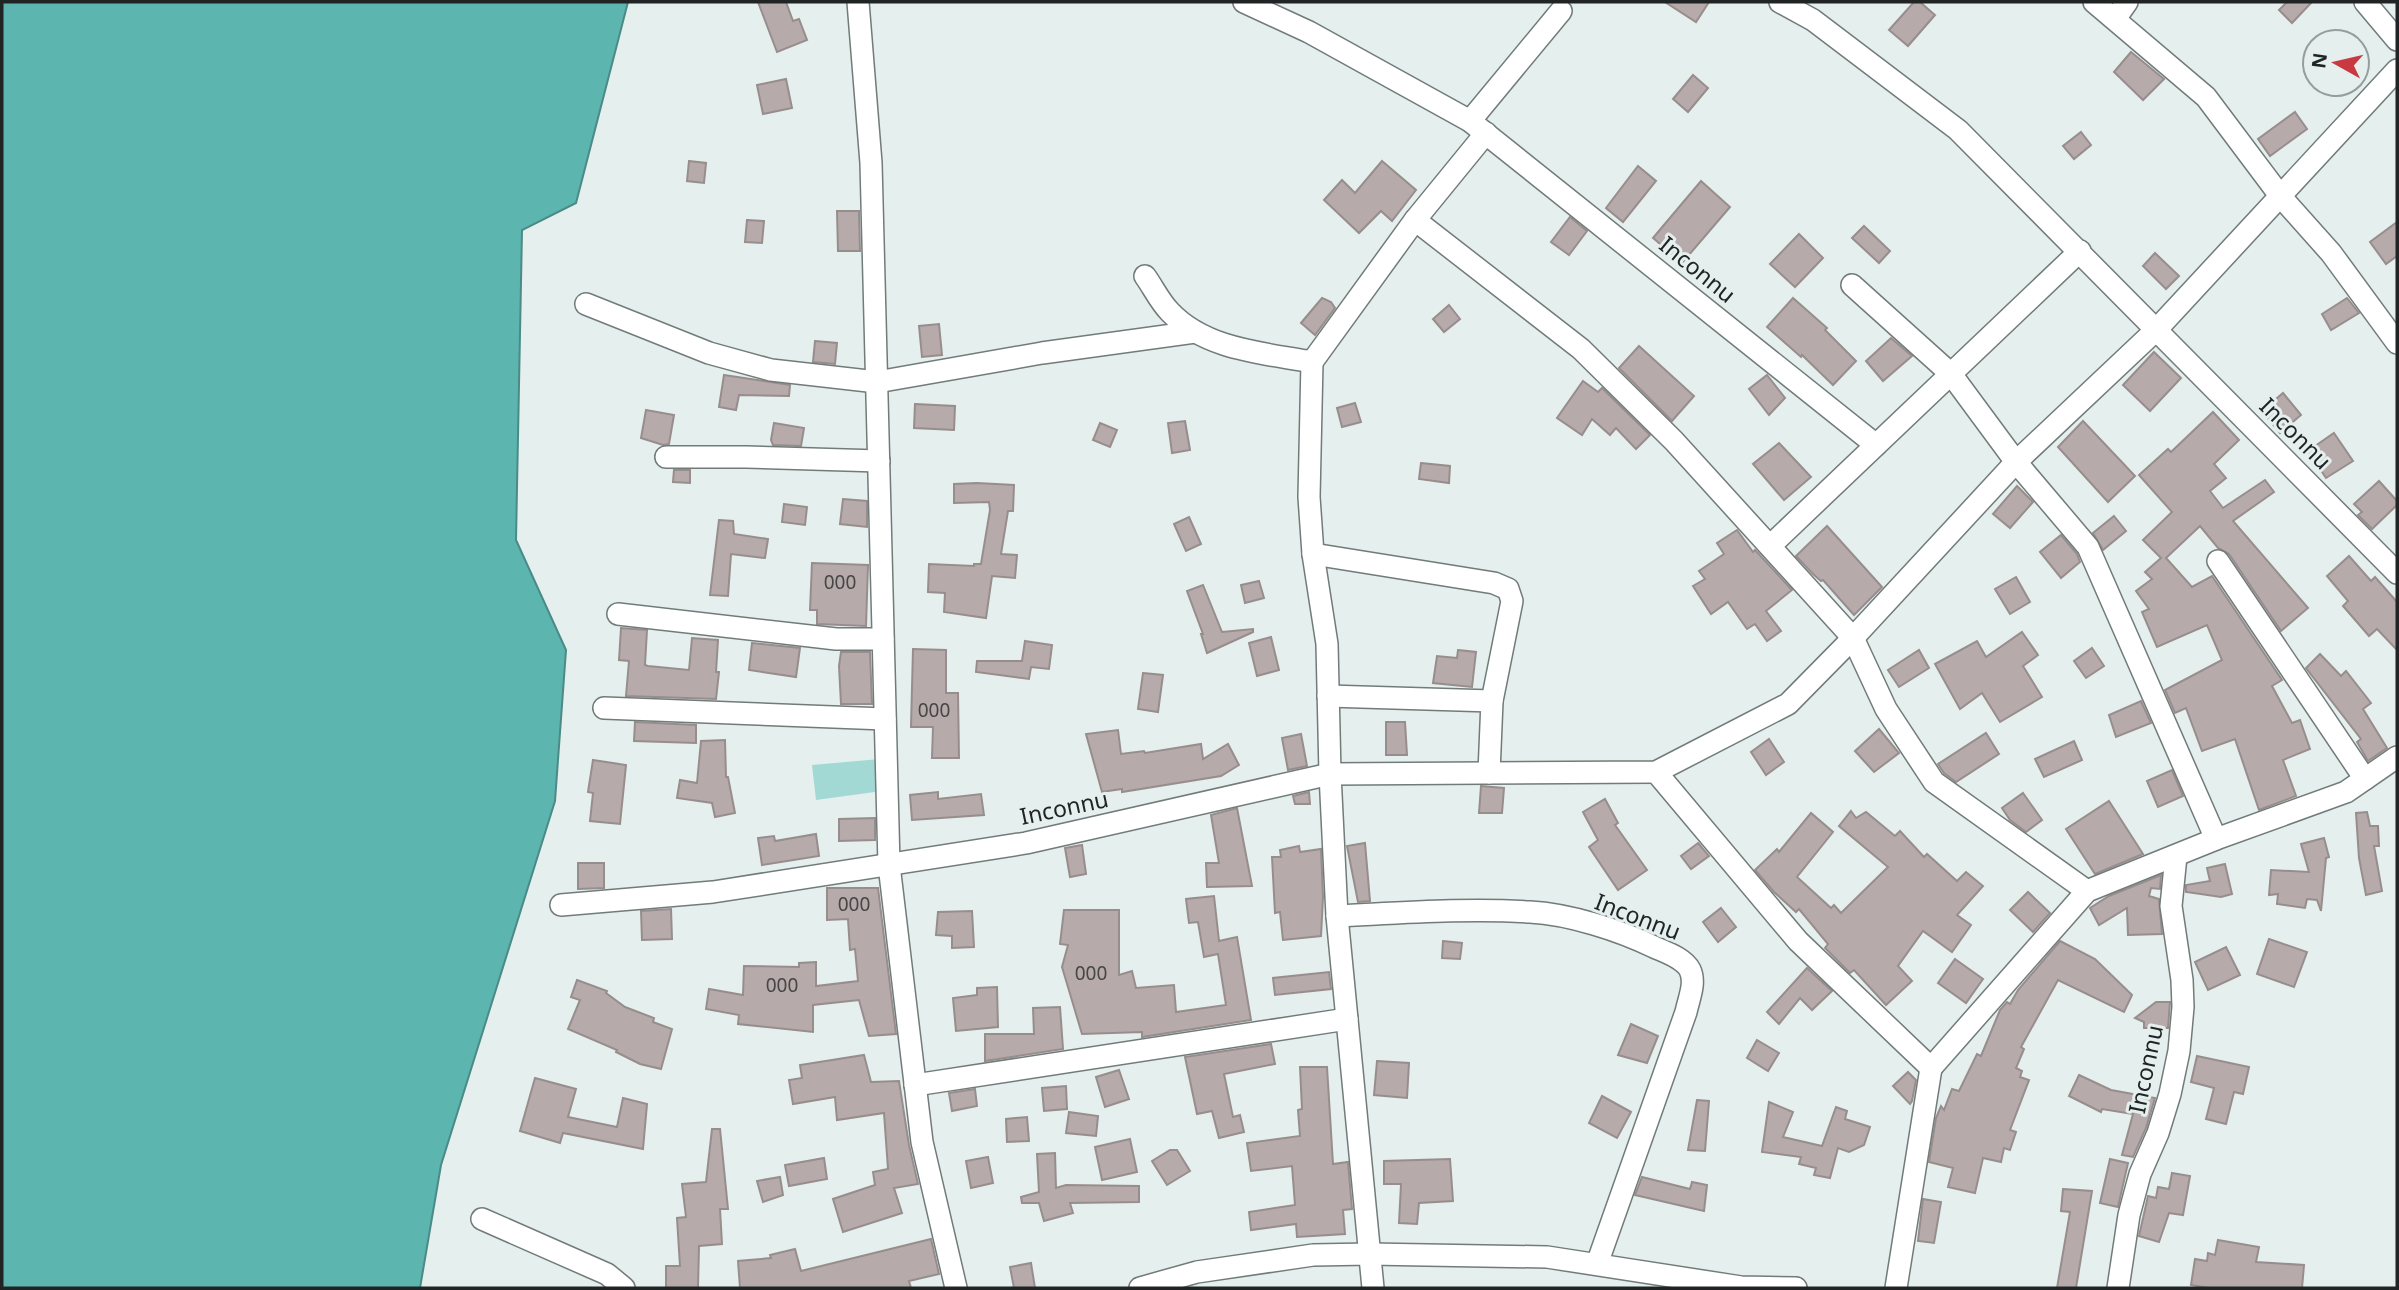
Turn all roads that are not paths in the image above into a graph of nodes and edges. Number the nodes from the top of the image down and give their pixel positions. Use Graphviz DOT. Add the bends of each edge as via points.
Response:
graph roads {
  1 [pos="858,2"];
  2 [pos="1244,2"];
  3 [pos="1780,2"];
  4 [pos="2094,2"];
  5 [pos="2365,2"];
  6 [pos="1558,5"];
  7 [pos="1810,9"];
  8 [pos="2121,11"];
  9 [pos="2397,40"];
  10 [pos="2397,70"];
  11 [pos="1478,127"];
  12 [pos="2281,197"];
  13 [pos="1415,220"];
  14 [pos="2080,251"];
  15 [pos="1145,276"];
  16 [pos="1852,285"];
  17 [pos="586,304"];
  18 [pos="2157,329"];
  19 [pos="1195,332"];
  20 [pos="2397,342"];
  21 [pos="1312,362"];
  22 [pos="1951,374"];
  23 [pos="877,382"];
  24 [pos="1876,445"];
  25 [pos="666,457"];
  26 [pos="879,461"];
  27 [pos="2016,463"];
  28 [pos="1770,546"];
  29 [pos="1313,554"];
  30 [pos="2218,561"];
  31 [pos="2397,573"];
  32 [pos="618,614"];
  33 [pos="1853,638"];
  34 [pos="883,639"];
  35 [pos="1328,696"];
  36 [pos="1492,701"];
  37 [pos="604,708"];
  38 [pos="885,719"];
  39 [pos="2397,757"];
  40 [pos="1656,772"];
  41 [pos="1489,773"];
  42 [pos="1330,774"];
  43 [pos="2365,779"];
  44 [pos="2216,839"];
  45 [pos="2176,856"];
  46 [pos="889,865"];
  47 [pos="2087,891"];
  48 [pos="561,905"];
  49 [pos="1337,916"];
  50 [pos="1347,1018"];
  51 [pos="1931,1068"];
  52 [pos="915,1084"];
  53 [pos="482,1219"];
  54 [pos="1370,1254"];
  55 [pos="1597,1264"];
  56 [pos="624,1288"];
  57 [pos="956,1288"];
  58 [pos="1140,1288"];
  59 [pos="1373,1288"];
  60 [pos="1796,1288"];
  61 [pos="1896,1288"];
  62 [pos="2118,1288"];
  1 -- 23 [label="street" via="871,163"];
  2 -- 11 [label="street, Inconnu" via="1309,32"];
  3 -- 7 [label="street, Inconnu"];
  4 -- 8 [label="street"];
  5 -- 9 [label="street"];
  6 -- 11 [label="street"];
  7 -- 14 [label="street, Inconnu" via="1958,130"];
  8 -- 12 [label="street" via="2206,97"];
  10 -- 12 [label="street, Inconnu"];
  11 -- 13 [label="street"];
  11 -- 24 [label="street, Inconnu"];
  12 -- 18 [label="street, Inconnu"];
  12 -- 20 [label="street" via="2332,253"];
  13 -- 21 [label="street"];
  13 -- 28 [label="street" via="1581,349"];
  14 -- 18 [label="street, Inconnu"];
  14 -- 22 [label="street"];
  15 -- 19 [label="street" via="1170,312"];
  16 -- 22 [label="street"];
  17 -- 23 [label="street" via="709,353 771,370"];
  18 -- 27 [label="street, Inconnu"];
  18 -- 31 [label="street, Inconnu"];
  19 -- 21 [label="street" via="1221,345"];
  19 -- 23 [label="street"];
  21 -- 29 [label="street" via="1309,497"];
  22 -- 24 [label="street"];
  22 -- 27 [label="street"];
  23 -- 26 [label="street"];
  24 -- 28 [label="street"];
  25 -- 26 [label="street"];
  26 -- 34 [label="street"];
  27 -- 33 [label="street, Inconnu"];
  27 -- 44 [label="street" via="2088,547"];
  28 -- 33 [label="street"];
  29 -- 35 [label="street" via="1327,644"];
  29 -- 36 [label="street" via="1508,589 1512,601"];
  30 -- 43 [label="street"];
  32 -- 34 [label="street" via="836,639"];
  33 -- 40 [label="street, Inconnu" via="1787,704"];
  33 -- 47 [label="street" via="1886,709 1934,782"];
  34 -- 38 [label="street"];
  35 -- 36 [label="street"];
  35 -- 42 [label="street"];
  36 -- 41 [label="street"];
  37 -- 38 [label="street"];
  38 -- 46 [label="street"];
  39 -- 43 [label="street"];
  40 -- 41 [label="street, Inconnu"];
  40 -- 51 [label="street" via="1798,942"];
  41 -- 42 [label="street, Inconnu"];
  42 -- 46 [label="street, Inconnu" via="1026,843"];
  42 -- 49 [label="street"];
  43 -- 44 [label="street" via="2346,792"];
  44 -- 45 [label="street"];
  45 -- 47 [label="street"];
  45 -- 62 [label="street, Inconnu" via="2171,906 2182,979 2179,1051 2170,1094 2129,1215"];
  46 -- 48 [label="street, Inconnu" via="713,892"];
  46 -- 52 [label="street"];
  47 -- 51 [label="street"];
  49 -- 50 [label="street"];
  49 -- 55 [label="street, Inconnu" via="1532,912 1579,920 1647,943 1689,969 1693,986 1686,1012"];
  50 -- 52 [label="street"];
  50 -- 54 [label="street"];
  51 -- 61 [label="street"];
  52 -- 57 [label="street" via="922,1142"];
  53 -- 56 [label="street" via="607,1273"];
  54 -- 55 [label="street" via="1547,1257"];
  54 -- 58 [label="street" via="1313,1255 1197,1272"];
  54 -- 59 [label="street"];
  55 -- 60 [label="street" via="1741,1287"];
}
